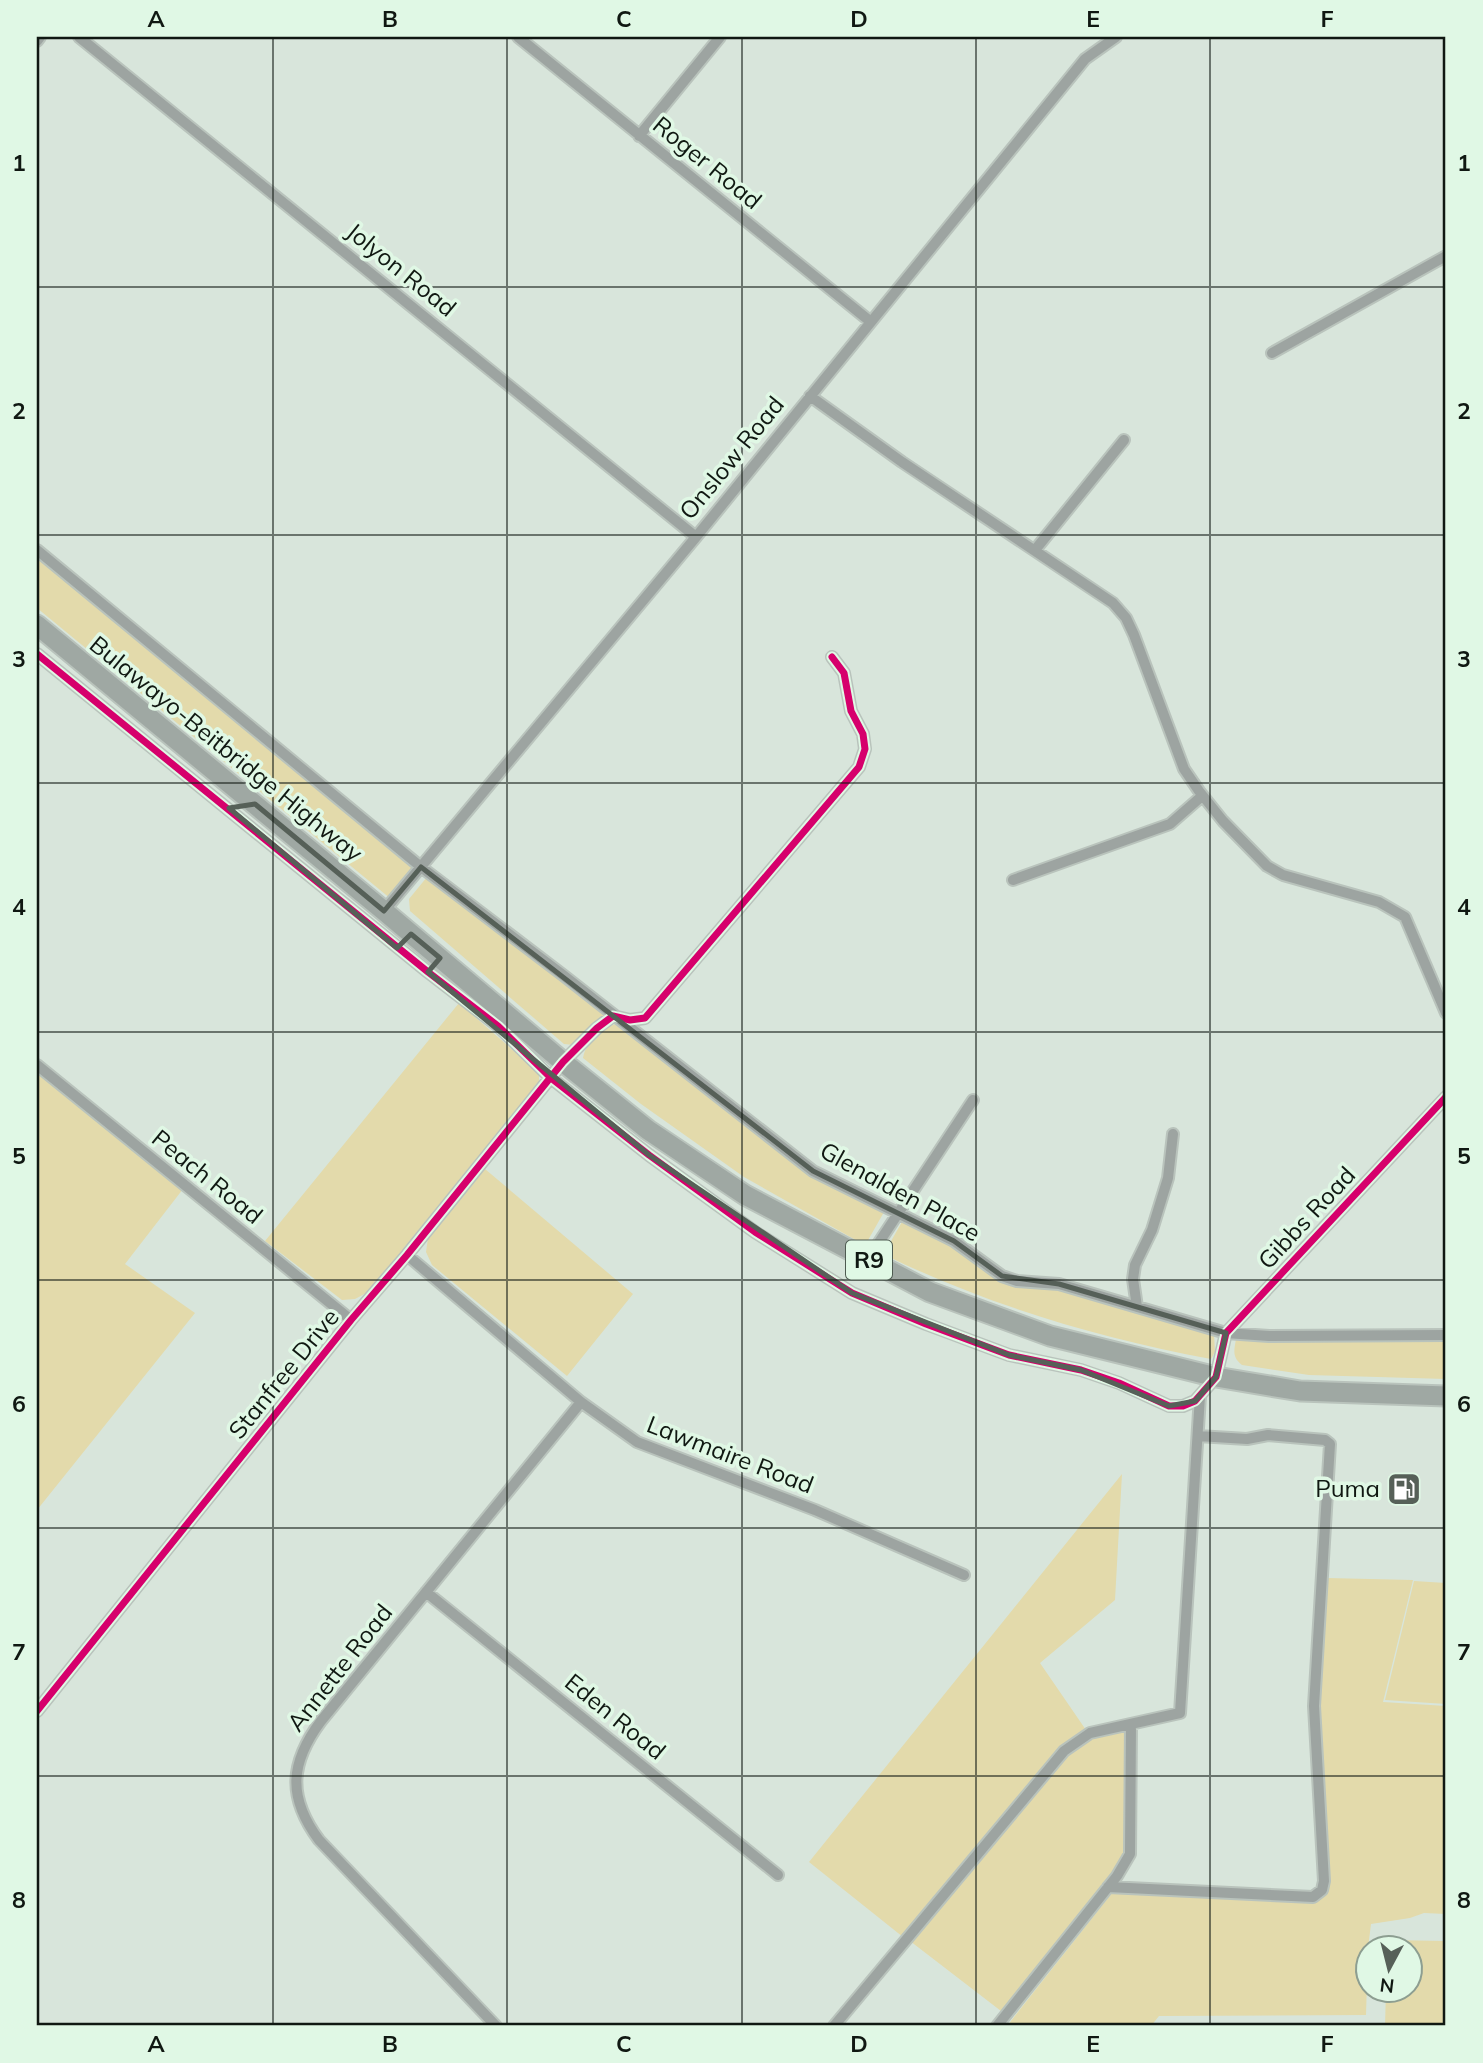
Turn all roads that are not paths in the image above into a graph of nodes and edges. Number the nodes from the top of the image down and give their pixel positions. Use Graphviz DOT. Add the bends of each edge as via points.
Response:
graph roads {
  1 [pos="79,37"];
  2 [pos="518,37"];
  3 [pos="720,37"];
  4 [pos="1116,37"];
  5 [pos="639,136"];
  6 [pos="1446,256"];
  7 [pos="871,321"];
  8 [pos="1272,353"];
  9 [pos="810,396"];
  10 [pos="1125,440"];
  11 [pos="696,537"];
  12 [pos="37,550"];
  13 [pos="1035,550"];
  14 [pos="37,625"];
  15 [pos="37,654"];
  16 [pos="832,657"];
  17 [pos="1202,796"];
  18 [pos="254,804"];
  19 [pos="229,808"];
  20 [pos="421,867"];
  21 [pos="1013,880"];
  22 [pos="384,911"];
  23 [pos="404,941"];
  24 [pos="1446,1013"];
  25 [pos="613,1016"];
  26 [pos="37,1066"];
  27 [pos="557,1070"];
  28 [pos="1446,1097"];
  29 [pos="973,1100"];
  30 [pos="1173,1134"];
  31 [pos="896,1214"];
  32 [pos="407,1255"];
  33 [pos="868,1259"];
  34 [pos="1137,1307"];
  35 [pos="351,1320"];
  36 [pos="1226,1333"];
  37 [pos="1446,1335"];
  38 [pos="1216,1377"];
  39 [pos="1200,1396"];
  40 [pos="1446,1396"];
  41 [pos="581,1402"];
  42 [pos="1198,1436"];
  43 [pos="964,1575"];
  44 [pos="426,1592"];
  45 [pos="37,1711"];
  46 [pos="1131,1724"];
  47 [pos="778,1875"];
  48 [pos="1108,1887"];
  49 [pos="496,2026"];
  50 [pos="834,2026"];
  51 [pos="997,2026"];
  1 -- 11 [label="street, Jolyon Road"];
  2 -- 5 [label="street, Roger Road"];
  3 -- 5 [label="street"];
  4 -- 7 [label="street, Onslow Road" via="1085,59"];
  5 -- 7 [label="street, Roger Road"];
  6 -- 8 [label="street"];
  7 -- 9 [label="street, Onslow Road"];
  9 -- 11 [label="street, Onslow Road"];
  9 -- 13 [label="street"];
  10 -- 13 [label="street"];
  11 -- 20 [label="street, Onslow Road"];
  12 -- 20 [label="street, Glenalden Place"];
  13 -- 17 [label="street" via="1113,603 1126,618 1184,769"];
  14 -- 18 [label="highway, Bulawayo-Beitbridge Highway / R9"];
  15 -- 19 [label="street"];
  16 -- 25 [label="street" via="844,673 851,711 863,734 865,750 859,767 645,1018"];
  17 -- 21 [label="street" via="1170,824"];
  17 -- 24 [label="street" via="1267,866 1283,875 1379,902 1405,917"];
  18 -- 19 [label="street"];
  18 -- 22 [label="highway, Bulawayo-Beitbridge Highway / R9"];
  19 -- 23 [label="street"];
  20 -- 22 [label="street, Onslow Road"];
  20 -- 25 [label="street, Glenalden Place"];
  22 -- 23 [label="highway, R9"];
  23 -- 27 [label="highway, R9"];
  25 -- 27 [label="street, Stanfree Drive"];
  25 -- 31 [label="street, Glenalden Place" via="813,1171"];
  26 -- 35 [label="street, Peach Road"];
  27 -- 32 [label="street, Stanfree Drive"];
  27 -- 33 [label="highway, R9" via="745,1195"];
  27 -- 39 [label="street" via="649,1155 755,1232 852,1293 1009,1356 1081,1370 1161,1404 1184,1406"];
  28 -- 36 [label="street, Gibbs Road"];
  29 -- 31 [label="street"];
  30 -- 34 [label="street" via="1168,1178 1135,1265"];
  31 -- 33 [label="street"];
  31 -- 34 [label="street, Glenalden Place" via="954,1241 1002,1276 1025,1283 1059,1284"];
  32 -- 35 [label="street, Stanfree Drive"];
  32 -- 41 [label="street, Lawmaire Road"];
  33 -- 38 [label="highway, R9" via="930,1292 1050,1336"];
  34 -- 36 [label="street, Glenalden Place"];
  35 -- 45 [label="street, Stanfree Drive"];
  36 -- 37 [label="street, Glenalden Place"];
  36 -- 38 [label="street"];
  38 -- 39 [label="street"];
  38 -- 40 [label="highway, R9" via="1300,1391"];
  39 -- 42 [label="street"];
  41 -- 43 [label="street, Lawmaire Road" via="652,1450 760,1488"];
  41 -- 44 [label="street, Annette Road"];
  42 -- 46 [label="street" via="1180,1713"];
  42 -- 48 [label="street" via="1247,1439 1268,1435 1330,1444 1314,1706 1324,1881 1322,1890 1313,1896"];
  44 -- 47 [label="street, Eden Road"];
  44 -- 49 [label="street, Annette Road" via="308,1738 299,1759 298,1804 319,1840"];
  46 -- 48 [label="street" via="1130,1854"];
  46 -- 50 [label="street" via="1090,1733 1064,1751"];
  48 -- 51 [label="street"];
}
